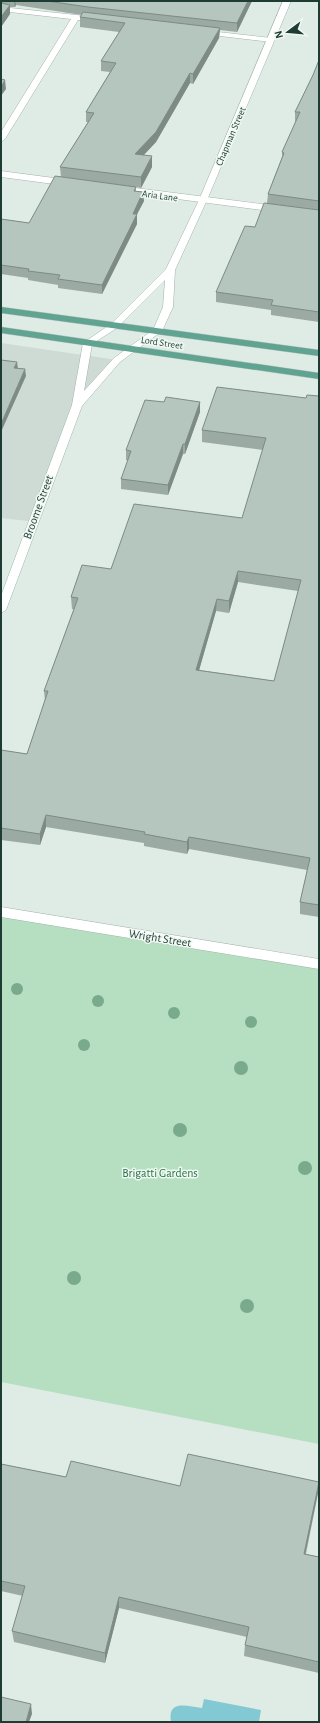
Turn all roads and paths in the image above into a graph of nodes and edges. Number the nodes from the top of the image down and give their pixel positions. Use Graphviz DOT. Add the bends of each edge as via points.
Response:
graph roads {
  1 [pos="287,1"];
  2 [pos="1,8"];
  3 [pos="76,17"];
  4 [pos="107,21"];
  5 [pos="193,31"];
  6 [pos="271,40"];
  7 [pos="1,139"];
  8 [pos="1,174"];
  9 [pos="79,184"];
  10 [pos="118,189"];
  11 [pos="203,200"];
  12 [pos="288,211"];
  13 [pos="170,270"];
  14 [pos="1,310"];
  15 [pos="114,326"];
  16 [pos="1,330"];
  17 [pos="157,330"];
  18 [pos="88,343"];
  19 [pos="132,348"];
  20 [pos="319,353"];
  21 [pos="319,376"];
  22 [pos="77,405"];
  23 [pos="1,610"];
  24 [pos="1,912"];
  25 [pos="319,964"];
  1 -- 6 [label="street, Chapman Street"];
  2 -- 3 [label="street"];
  3 -- 4 [label="street"];
  3 -- 7 [label="street"];
  5 -- 6 [label="street"];
  6 -- 11 [label="street, Chapman Street"];
  8 -- 9 [label="street"];
  10 -- 11 [label="street, Aria Lane"];
  11 -- 12 [label="street, Aria Lane"];
  11 -- 13 [label="street, Chapman Street"];
  13 -- 15 [label="street, Chapman Street"];
  13 -- 17 [label="street, Chapman Street" via="168,307"];
  14 -- 15 [label="main road, Lord Street"];
  15 -- 17 [label="main road, Lord Street"];
  15 -- 18 [label="street"];
  16 -- 18 [label="main road, Lord Street"];
  17 -- 19 [label="street, Broome Street"];
  17 -- 20 [label="main road, Lord Street"];
  18 -- 19 [label="main road, Lord Street"];
  18 -- 22 [label="street, Broome Street"];
  19 -- 21 [label="main road, Lord Street"];
  19 -- 22 [label="street, Broome Street" via="117,360"];
  22 -- 23 [label="street, Broome Street"];
  24 -- 25 [label="street, Wright Street"];
}
